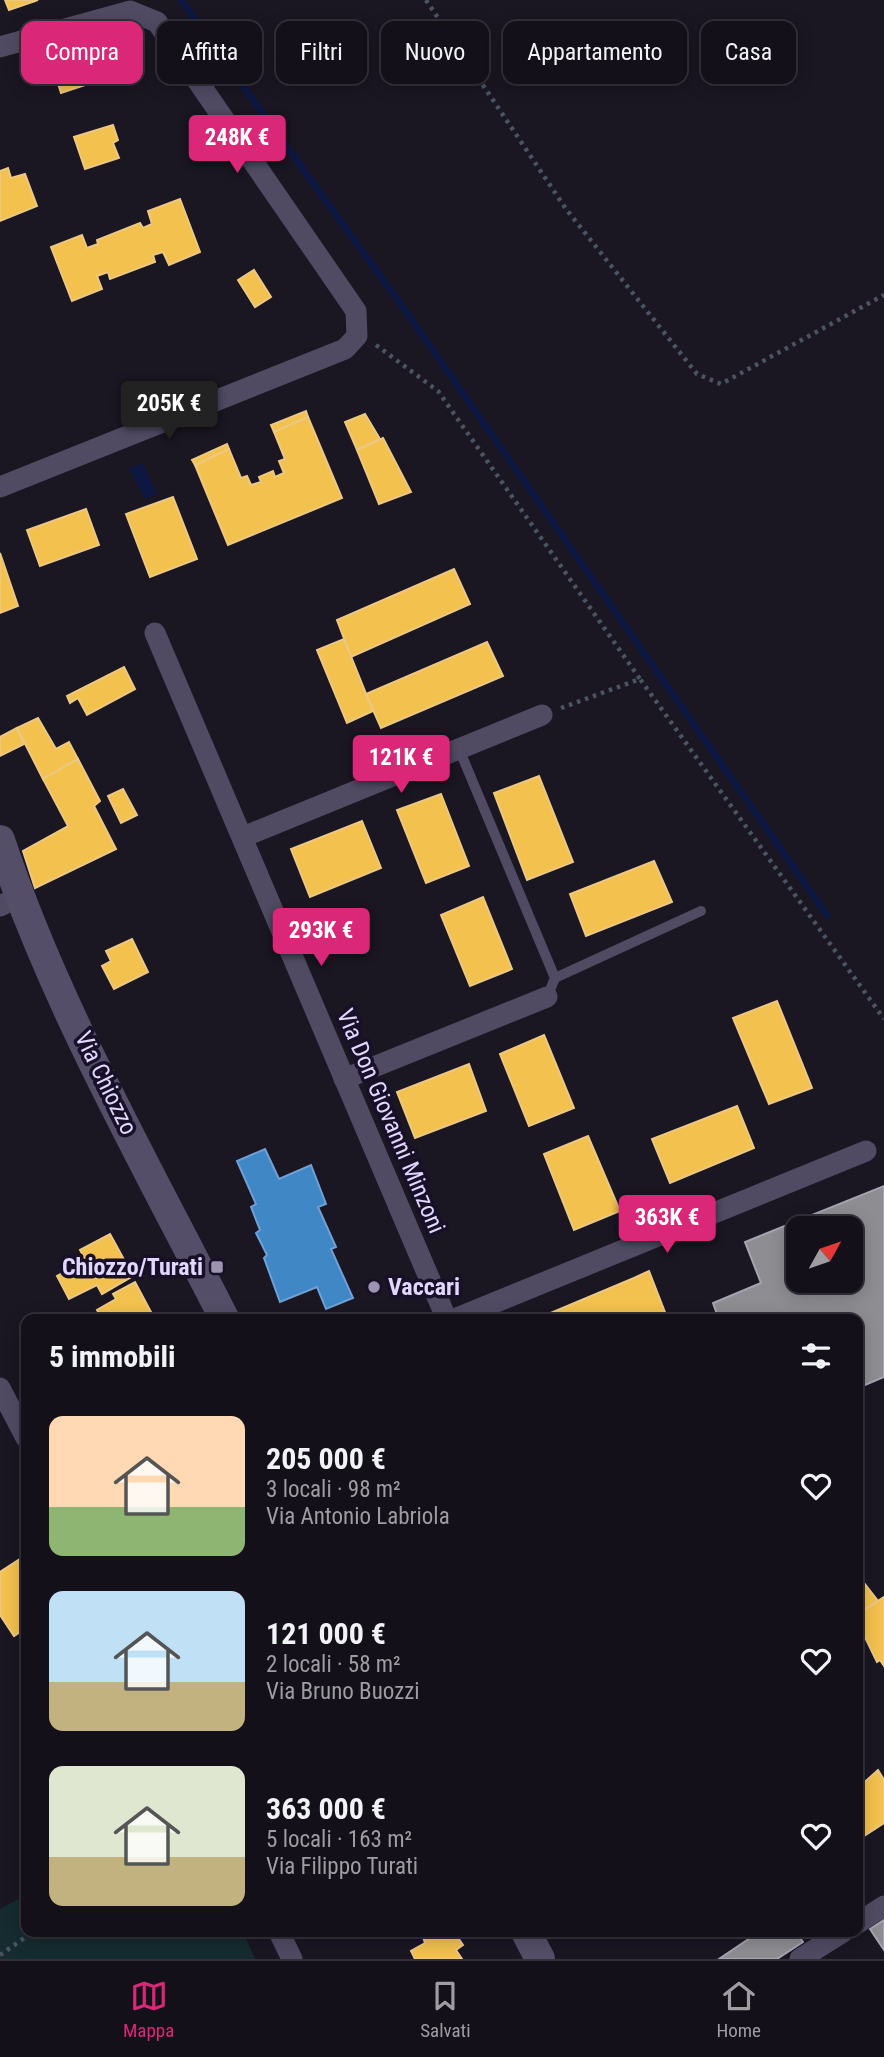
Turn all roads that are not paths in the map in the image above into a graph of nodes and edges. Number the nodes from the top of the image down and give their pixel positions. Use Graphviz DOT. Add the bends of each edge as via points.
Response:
graph roads {
  1 [pos="0,47"];
  2 [pos="0,487"];
  3 [pos="155,633"];
  4 [pos="542,715"];
  5 [pos="459,749"];
  6 [pos="243,837"];
  7 [pos="0,841"];
  8 [pos="9,902"];
  9 [pos="701,911"];
  10 [pos="551,988"];
  11 [pos="344,1079"];
  12 [pos="866,1151"];
  13 [pos="222,1314"];
  14 [pos="443,1314"];
  15 [pos="467,1314"];
  16 [pos="0,1388"];
  17 [pos="21,1428"];
  18 [pos="884,1906"];
  19 [pos="863,1920"];
  20 [pos="281,1937"];
  21 [pos="529,1937"];
  22 [pos="819,1938"];
  23 [pos="292,1959"];
  24 [pos="540,1959"];
  25 [pos="800,1959"];
  1 -- 2 [label="street" via="130,10 157,22 356,311 357,336 345,349"];
  3 -- 6 [label="street, Via Don Giovanni Minzoni"];
  4 -- 5 [label="street"];
  5 -- 6 [label="street"];
  5 -- 10 [label="lane"];
  6 -- 11 [label="street, Via Don Giovanni Minzoni"];
  7 -- 8 [label="street, Via Chiozzo"];
  8 -- 13 [label="street, Via Chiozzo"];
  9 -- 10 [label="lane"];
  10 -- 11 [label="street"];
  11 -- 14 [label="street, Via Don Giovanni Minzoni"];
  12 -- 15 [label="street"];
  16 -- 17 [label="street"];
  18 -- 19 [label="street"];
  20 -- 23 [label="street"];
  21 -- 24 [label="street"];
  22 -- 25 [label="street"];
}
